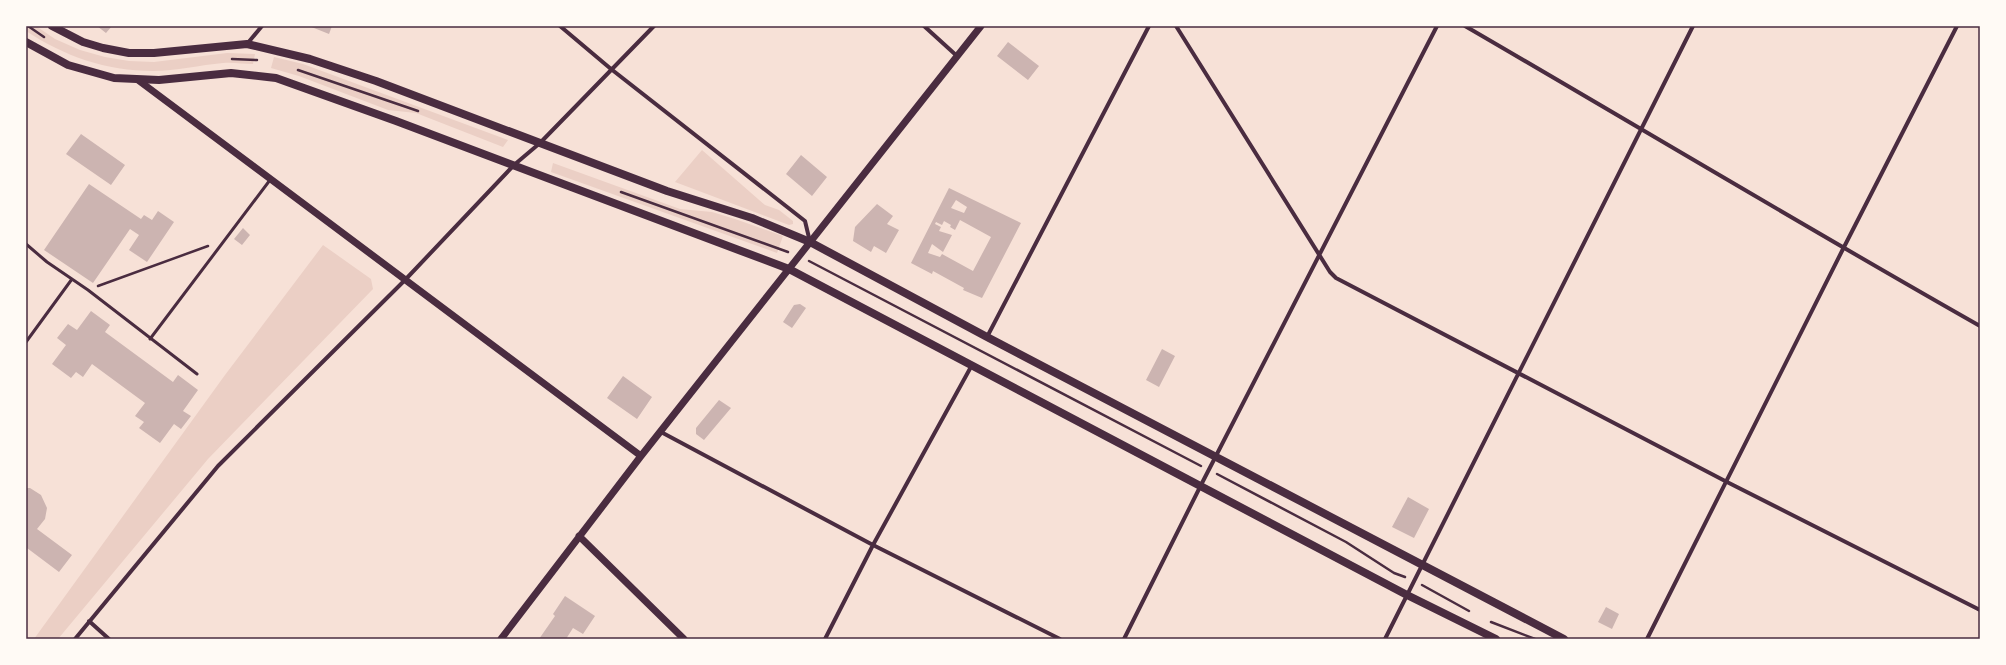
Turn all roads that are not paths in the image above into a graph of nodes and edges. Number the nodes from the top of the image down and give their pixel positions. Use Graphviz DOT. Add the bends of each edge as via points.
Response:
graph roads {
  1 [pos="52,26"];
  2 [pos="262,26"];
  3 [pos="560,26"];
  4 [pos="654,26"];
  5 [pos="924,26"];
  6 [pos="981,26"];
  7 [pos="1149,26"];
  8 [pos="1176,26"];
  9 [pos="1437,26"];
  10 [pos="1465,26"];
  11 [pos="1693,26"];
  12 [pos="1958,26"];
  13 [pos="26,42"];
  14 [pos="247,44"];
  15 [pos="957,56"];
  16 [pos="611,69"];
  17 [pos="138,80"];
  18 [pos="1642,128"];
  19 [pos="540,143"];
  20 [pos="514,166"];
  21 [pos="270,180"];
  22 [pos="810,242"];
  23 [pos="26,244"];
  24 [pos="1843,249"];
  25 [pos="1319,254"];
  26 [pos="789,269"];
  27 [pos="72,279"];
  28 [pos="404,280"];
  29 [pos="1980,326"];
  30 [pos="987,337"];
  31 [pos="150,339"];
  32 [pos="26,342"];
  33 [pos="972,365"];
  34 [pos="197,374"];
  35 [pos="1520,375"];
  36 [pos="660,432"];
  37 [pos="641,456"];
  38 [pos="1215,456"];
  39 [pos="1727,482"];
  40 [pos="1201,485"];
  41 [pos="579,536"];
  42 [pos="873,545"];
  43 [pos="1423,565"];
  44 [pos="1407,595"];
  45 [pos="1980,610"];
  46 [pos="89,621"];
  47 [pos="75,639"];
  48 [pos="109,639"];
  49 [pos="501,639"];
  50 [pos="684,639"];
  51 [pos="825,639"];
  52 [pos="1060,639"];
  53 [pos="1124,639"];
  54 [pos="1385,639"];
  55 [pos="1496,639"];
  56 [pos="1564,639"];
  57 [pos="1647,639"];
  1 -- 14 [label="main road" via="83,42 129,53"];
  2 -- 14 [label="street"];
  3 -- 16 [label="street"];
  4 -- 16 [label="street"];
  5 -- 15 [label="street"];
  6 -- 15 [label="street"];
  7 -- 30 [label="street"];
  8 -- 25 [label="street"];
  9 -- 25 [label="street"];
  10 -- 18 [label="street"];
  11 -- 18 [label="street"];
  12 -- 24 [label="street"];
  13 -- 17 [label="main road" via="68,65 114,78"];
  14 -- 19 [label="main road" via="310,59 376,81"];
  15 -- 22 [label="street"];
  16 -- 19 [label="street"];
  16 -- 22 [label="street" via="805,221"];
  17 -- 20 [label="main road" via="231,73 276,78"];
  17 -- 21 [label="street"];
  18 -- 24 [label="street"];
  18 -- 35 [label="street"];
  19 -- 20 [label="street"];
  19 -- 22 [label="main road" via="667,191 752,218"];
  20 -- 26 [label="main road"];
  20 -- 28 [label="street"];
  21 -- 28 [label="street"];
  21 -- 31 [label="lane"];
  22 -- 26 [label="street"];
  22 -- 30 [label="main road"];
  23 -- 27 [label="lane"];
  24 -- 29 [label="street"];
  24 -- 39 [label="street"];
  25 -- 35 [label="street" via="1336,278"];
  25 -- 38 [label="street"];
  26 -- 33 [label="main road"];
  26 -- 36 [label="street"];
  27 -- 31 [label="lane"];
  27 -- 32 [label="lane"];
  28 -- 37 [label="street"];
  28 -- 46 [label="street" via="218,466"];
  30 -- 38 [label="main road"];
  31 -- 34 [label="lane"];
  33 -- 40 [label="main road"];
  33 -- 42 [label="street"];
  35 -- 39 [label="street"];
  35 -- 43 [label="street"];
  36 -- 37 [label="street"];
  36 -- 42 [label="street"];
  37 -- 41 [label="street"];
  38 -- 40 [label="street"];
  38 -- 43 [label="main road"];
  39 -- 45 [label="street"];
  39 -- 57 [label="street"];
  40 -- 44 [label="main road"];
  40 -- 53 [label="street"];
  41 -- 49 [label="street"];
  41 -- 50 [label="street"];
  42 -- 51 [label="street"];
  42 -- 52 [label="street"];
  43 -- 44 [label="street"];
  43 -- 56 [label="main road"];
  44 -- 54 [label="street"];
  44 -- 55 [label="main road"];
  46 -- 47 [label="street"];
  46 -- 48 [label="street"];
}
